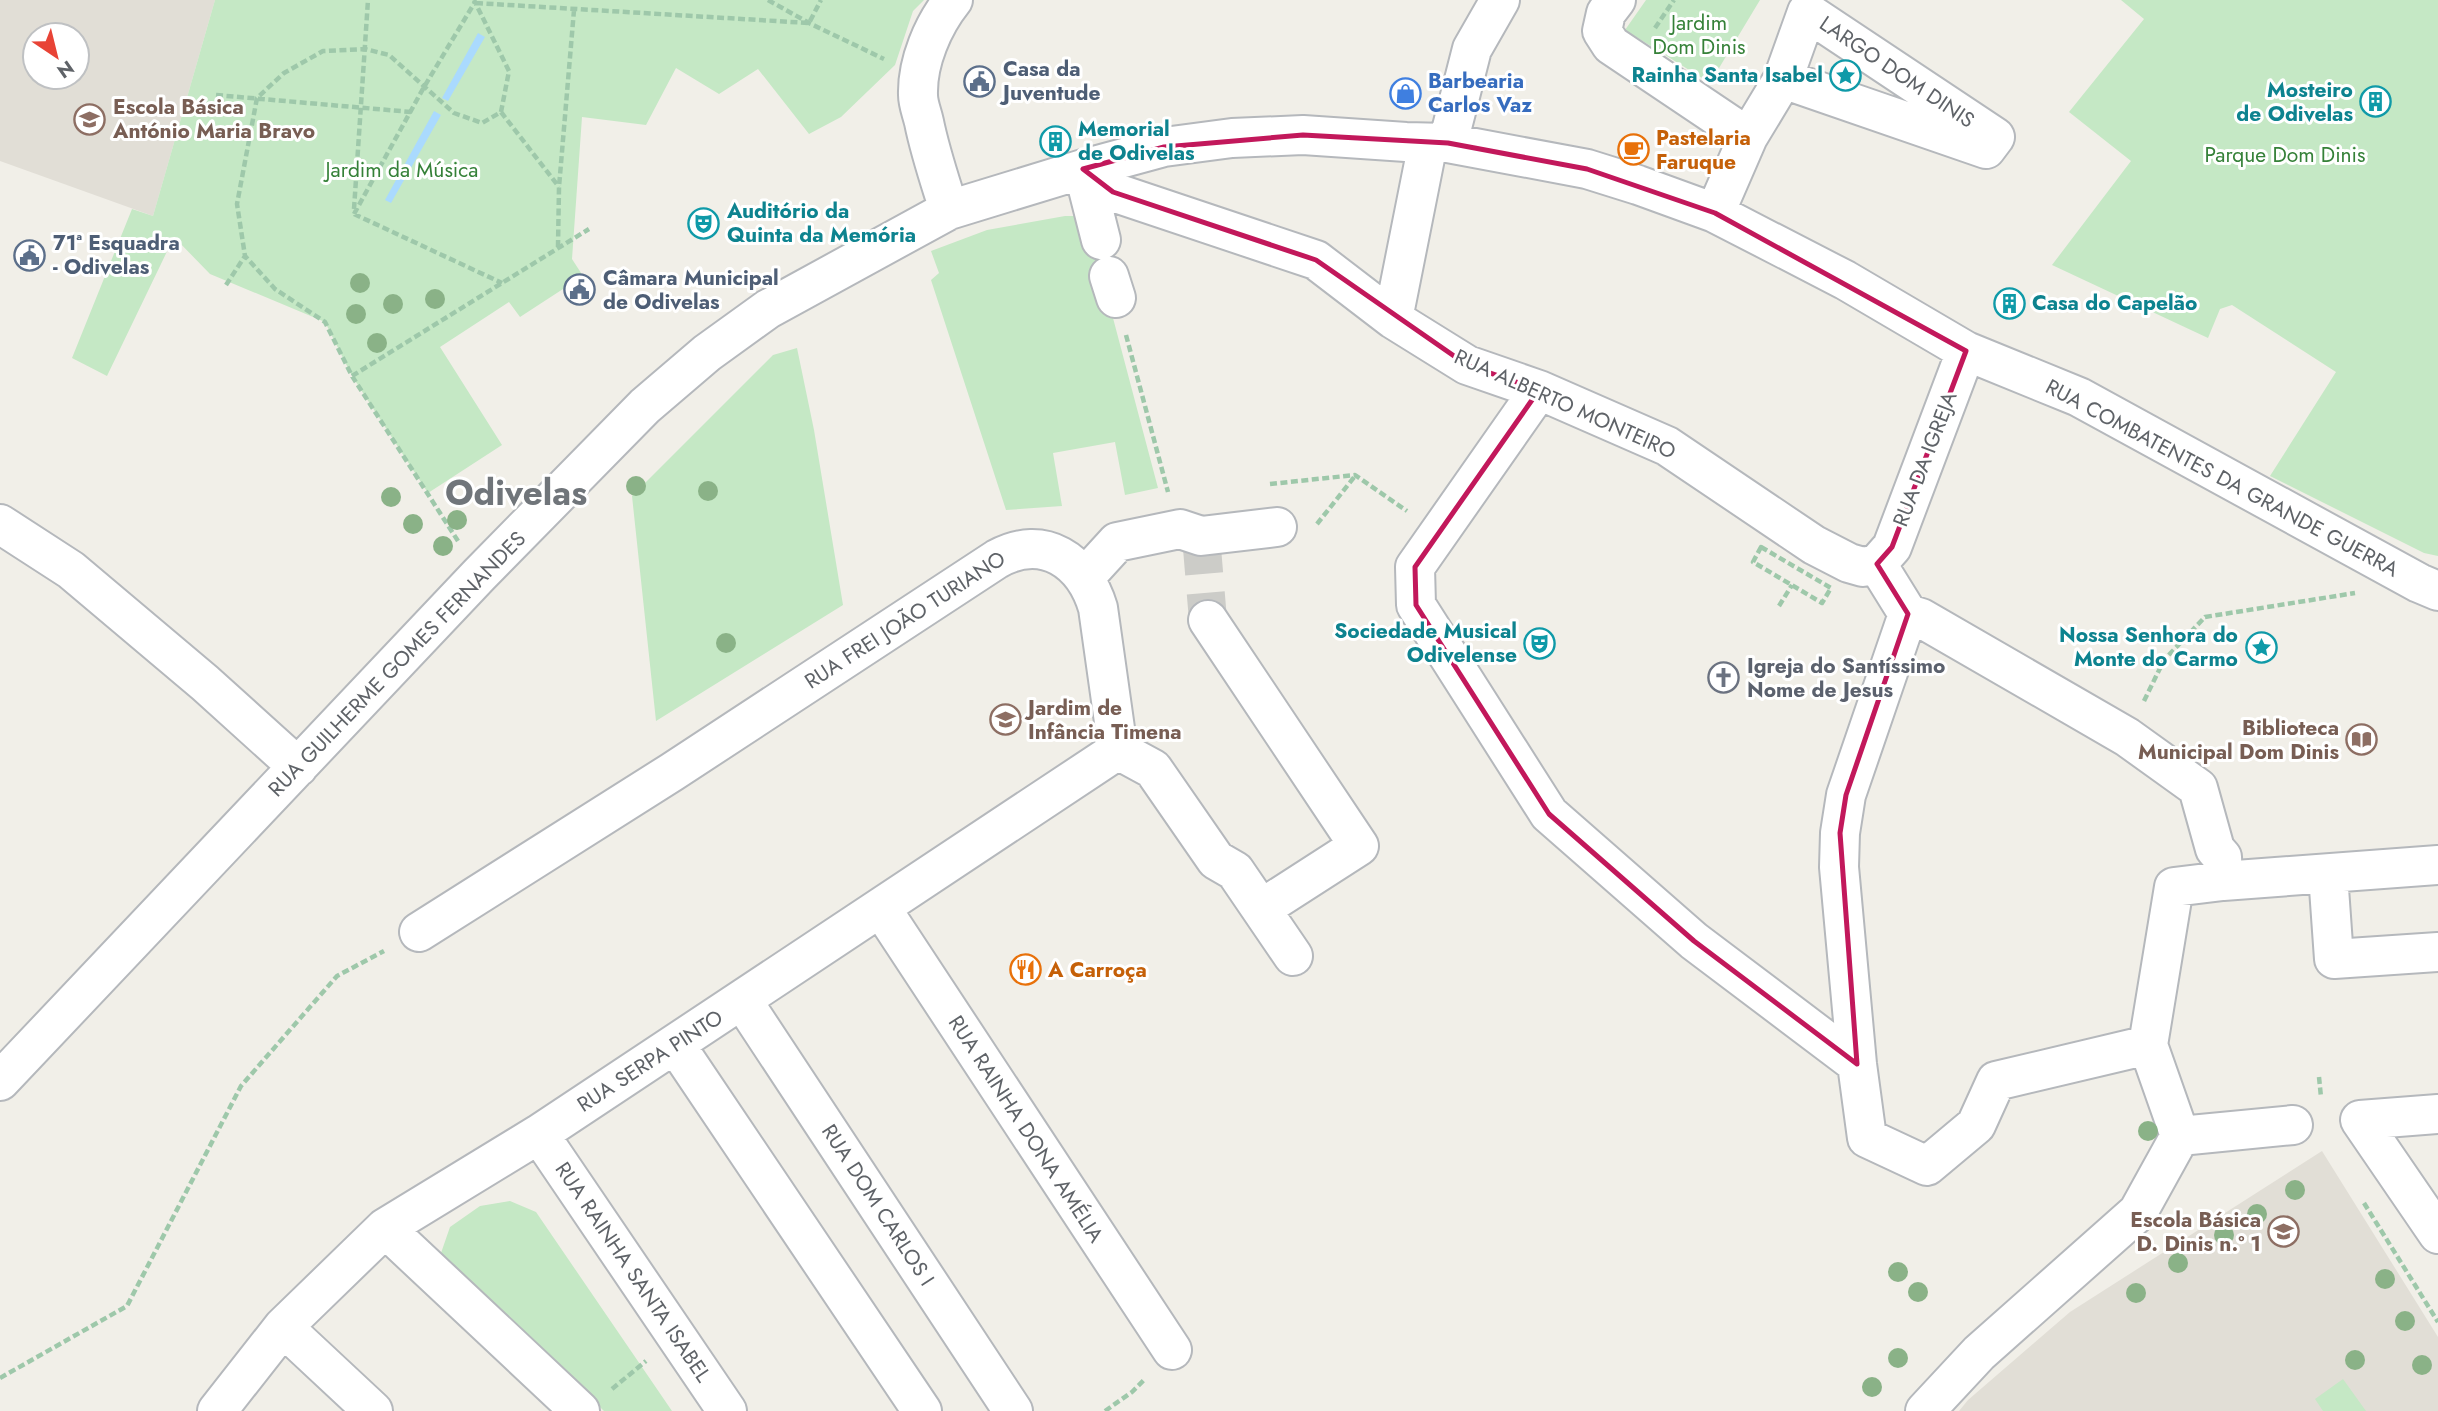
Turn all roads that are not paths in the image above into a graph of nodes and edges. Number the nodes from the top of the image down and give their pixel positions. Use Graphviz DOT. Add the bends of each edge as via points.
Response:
graph roads {
  1 [pos="953,0"];
  2 [pos="1500,0"];
  3 [pos="1616,0"];
  4 [pos="1783,79"];
  5 [pos="1748,137"];
  6 [pos="1438,143"];
  7 [pos="1083,169"];
  8 [pos="949,210"];
  9 [pos="1715,213"];
  10 [pos="1109,271"];
  11 [pos="1393,319"];
  12 [pos="1966,351"];
  13 [pos="1539,390"];
  14 [pos="0,524"];
  15 [pos="1277,527"];
  16 [pos="1877,564"];
  17 [pos="1085,577"];
  18 [pos="2429,587"];
  19 [pos="1908,614"];
  20 [pos="1208,620"];
  21 [pos="1118,750"];
  22 [pos="298,767"];
  23 [pos="2438,865"];
  24 [pos="2328,874"];
  25 [pos="2223,881"];
  26 [pos="881,908"];
  27 [pos="1261,909"];
  28 [pos="419,932"];
  29 [pos="2438,952"];
  30 [pos="1293,956"];
  31 [pos="742,1000"];
  32 [pos="675,1044"];
  33 [pos="2148,1045"];
  34 [pos="1857,1064"];
  35 [pos="0,1081"];
  36 [pos="2438,1114"];
  37 [pos="2293,1125"];
  38 [pos="539,1134"];
  39 [pos="2179,1136"];
  40 [pos="385,1228"];
  41 [pos="2438,1234"];
  42 [pos="283,1327"];
  43 [pos="1172,1350"];
  44 [pos="592,1403"];
  45 [pos="218,1411"];
  46 [pos="373,1411"];
  47 [pos="727,1411"];
  48 [pos="922,1411"];
  49 [pos="1013,1411"];
  50 [pos="1925,1411"];
  1 -- 8 [label="street" via="929,43 918,96"];
  2 -- 6 [label="street" via="1472,49"];
  3 -- 5 [label="street" via="1606,13 1602,31 1611,45"];
  4 -- 4 [label="street, LARGO DOM DINIS" via="1986,149 1995,137 1807,12"];
  4 -- 5 [label="street, LARGO DOM DINIS"];
  5 -- 9 [label="street, LARGO DOM DINIS"];
  6 -- 7 [label="street, RUA GUILHERME GOMES FERNANDES" via="1303,135 1232,138 1164,147"];
  6 -- 9 [label="street, RUA GUILHERME GOMES FERNANDES" via="1587,169"];
  6 -- 11 [label="street"];
  7 -- 8 [label="street, RUA GUILHERME GOMES FERNANDES"];
  7 -- 10 [label="street"];
  7 -- 11 [label="street, RUA ALBERTO MONTEIRO" via="1112,192 1316,260"];
  8 -- 22 [label="street, RUA GUILHERME GOMES FERNANDES" via="768,309 707,352 645,406"];
  9 -- 12 [label="street, RUA GUILHERME GOMES FERNANDES" via="1845,280"];
  11 -- 13 [label="street, RUA ALBERTO MONTEIRO" via="1466,365"];
  12 -- 16 [label="street, RUA DA IGREJA" via="1892,547"];
  12 -- 18 [label="street, RUA COMBATENTES DA GRANDE GUERRA" via="2079,397"];
  13 -- 16 [label="street, RUA ALBERTO MONTEIRO" via="1667,446 1814,545 1856,565"];
  13 -- 34 [label="street" via="1415,567 1416,605 1549,814 1695,941"];
  14 -- 22 [label="street" via="71,569"];
  15 -- 17 [label="street" via="1201,536 1180,529 1117,542"];
  16 -- 19 [label="street"];
  17 -- 21 [label="street, RUA FREI JOÃO TURIANO" via="1098,608"];
  17 -- 28 [label="street, RUA FREI JOÃO TURIANO" via="1065,558 1049,551 1032,548 1008,553"];
  19 -- 25 [label="street" via="2127,737 2198,788 2215,849 2222,857"];
  19 -- 34 [label="street" via="1846,795 1840,833"];
  20 -- 27 [label="street" via="1359,846"];
  21 -- 26 [label="street, RUA SERPA PINTO"];
  21 -- 27 [label="street" via="1153,769 1216,860 1235,871"];
  22 -- 35 [label="street, RUA GUILHERME GOMES FERNANDES"];
  23 -- 24 [label="street"];
  24 -- 25 [label="street"];
  24 -- 29 [label="street" via="2334,959"];
  25 -- 33 [label="street" via="2174,887"];
  26 -- 31 [label="street, RUA SERPA PINTO"];
  26 -- 43 [label="street, RUA RAINHA DONA AMÉLIA"];
  27 -- 30 [label="street"];
  31 -- 32 [label="street, RUA SERPA PINTO"];
  31 -- 49 [label="street, RUA DOM CARLOS I"];
  32 -- 38 [label="street, RUA SERPA PINTO"];
  32 -- 48 [label="street"];
  33 -- 34 [label="street" via="1996,1080 1976,1125 1927,1166 1867,1138"];
  33 -- 39 [label="street"];
  36 -- 41 [label="street" via="2360,1120"];
  37 -- 39 [label="street"];
  38 -- 40 [label="street, RUA SERPA PINTO"];
  38 -- 47 [label="street, RUA RAINHA SANTA ISABEL"];
  39 -- 50 [label="street" via="2138,1212 1979,1353"];
  40 -- 42 [label="street, RUA SERPA PINTO"];
  40 -- 44 [label="street"];
  42 -- 45 [label="street, RUA SERPA PINTO"];
  42 -- 46 [label="street"];
}
